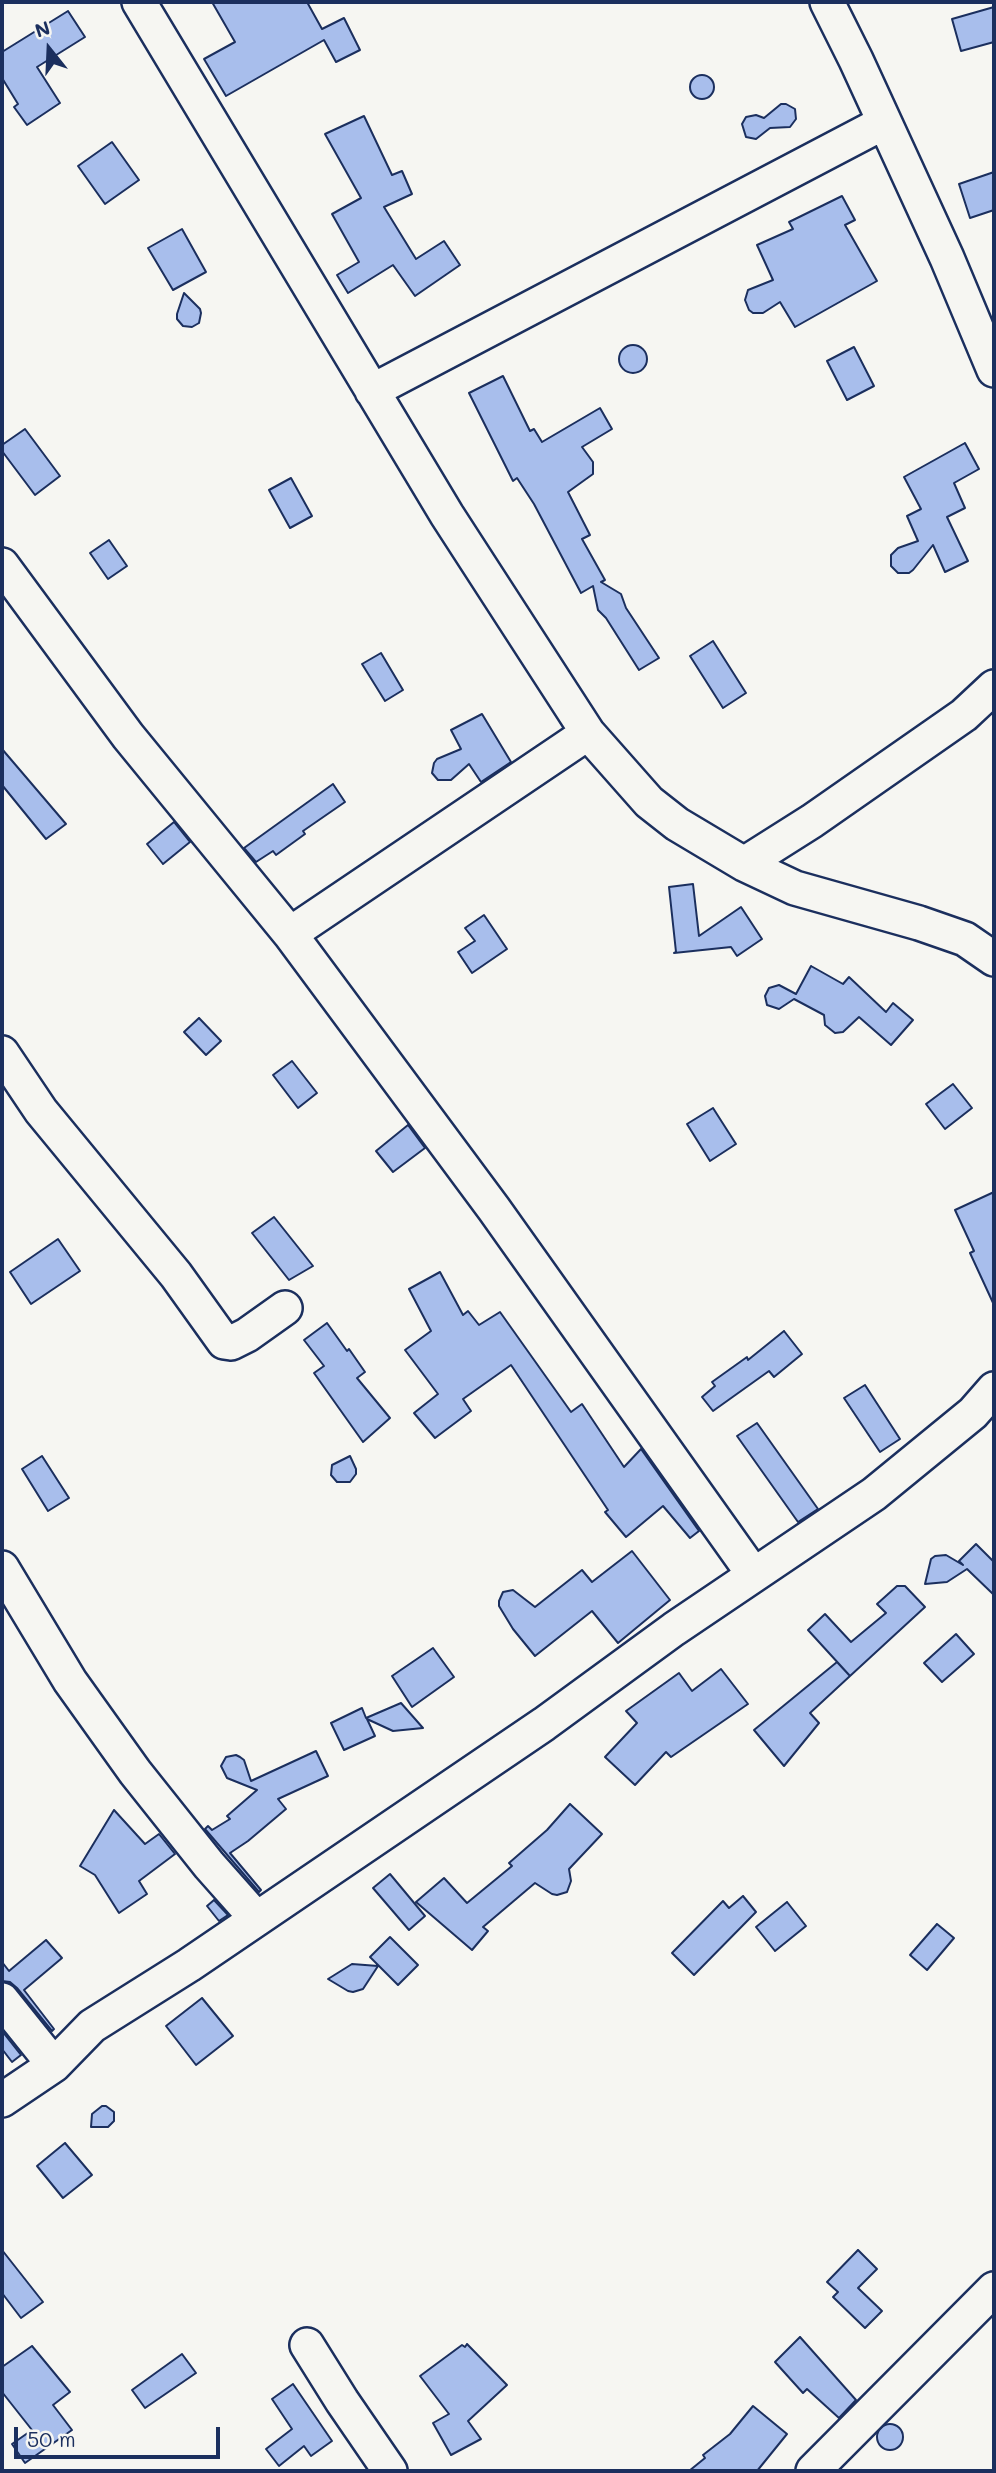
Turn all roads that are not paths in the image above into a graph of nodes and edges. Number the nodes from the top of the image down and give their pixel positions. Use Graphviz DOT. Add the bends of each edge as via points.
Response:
graph roads {
  1 [pos="139,2"];
  2 [pos="827,2"];
  3 [pos="883,123"];
  4 [pos="994,370"];
  5 [pos="372,391"];
  6 [pos="2,565"];
  7 [pos="994,687"];
  8 [pos="588,733"];
  9 [pos="744,864"];
  10 [pos="290,934"];
  11 [pos="994,959"];
  12 [pos="2,1053"];
  13 [pos="285,1308"];
  14 [pos="994,1389"];
  15 [pos="2,1568"];
  16 [pos="754,1575"];
  17 [pos="256,1918"];
  18 [pos="2,2000"];
  19 [pos="54,2065"];
  20 [pos="2,2101"];
  21 [pos="994,2289"];
  22 [pos="306,2345"];
  23 [pos="390,2471"];
  24 [pos="813,2471"];
  1 -- 5 [label="street"];
  2 -- 3 [label="street"];
  3 -- 4 [label="street"];
  3 -- 5 [label="street"];
  5 -- 8 [label="street"];
  6 -- 10 [label="street" via="128,736"];
  7 -- 9 [label="street" via="964,715"];
  8 -- 9 [label="street" via="649,802"];
  8 -- 10 [label="street"];
  9 -- 11 [label="street" via="794,888 965,939"];
  10 -- 16 [label="street" via="494,1209"];
  12 -- 13 [label="street" via="41,1111 176,1275 224,1342 247,1335"];
  14 -- 16 [label="street" via="973,1413 874,1494"];
  15 -- 17 [label="street" via="70,1681 135,1772"];
  16 -- 17 [label="street" via="544,1724"];
  17 -- 19 [label="street" via="92,2026"];
  18 -- 19 [label="street"];
  19 -- 20 [label="street"];
  21 -- 24 [label="street"];
  22 -- 23 [label="street"];
}
